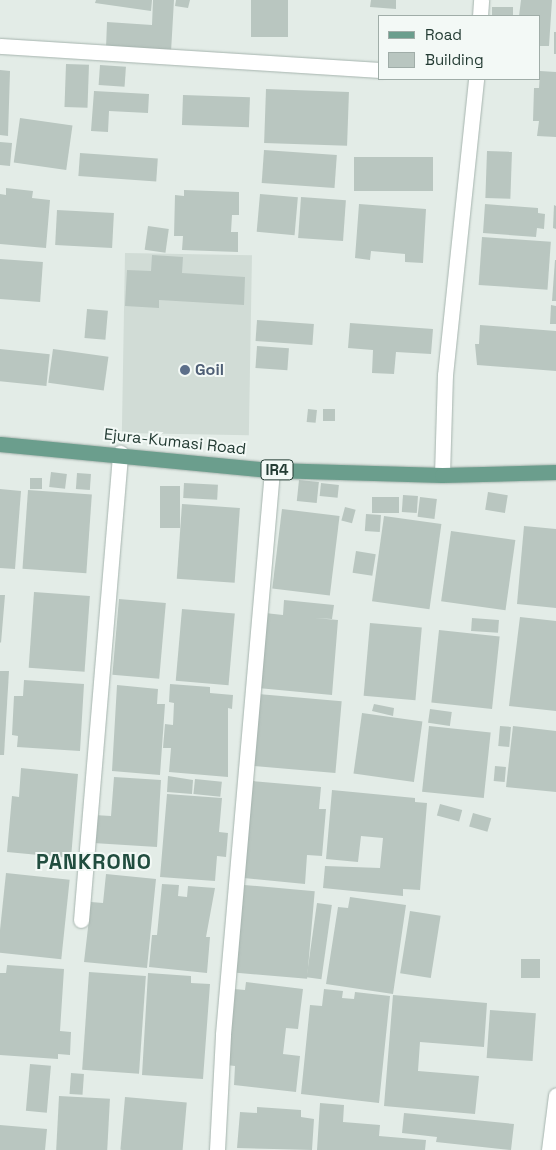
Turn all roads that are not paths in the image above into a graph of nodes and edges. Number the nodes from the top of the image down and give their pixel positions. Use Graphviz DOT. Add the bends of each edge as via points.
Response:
graph roads {
  1 [pos="481,0"];
  2 [pos="480,15"];
  3 [pos="0,46"];
  4 [pos="378,70"];
  5 [pos="476,80"];
  6 [pos="0,444"];
  7 [pos="120,454"];
  8 [pos="272,470"];
  9 [pos="556,472"];
  10 [pos="442,475"];
  11 [pos="81,920"];
  12 [pos="556,1095"];
  13 [pos="216,1150"];
  14 [pos="549,1150"];
  1 -- 2 [label="street"];
  3 -- 4 [label="street"];
  5 -- 10 [label="street" via="445,375"];
  6 -- 7 [label="main road, Ejura-Kumasi Road / IR4"];
  7 -- 8 [label="main road, Ejura-Kumasi Road / IR4"];
  7 -- 11 [label="street"];
  8 -- 10 [label="main road, Ejura-Kumasi Road / IR4"];
  8 -- 13 [label="street" via="223,1034"];
  9 -- 10 [label="main road, Ejura-Kumasi Road / IR4"];
  12 -- 14 [label="street"];
}
